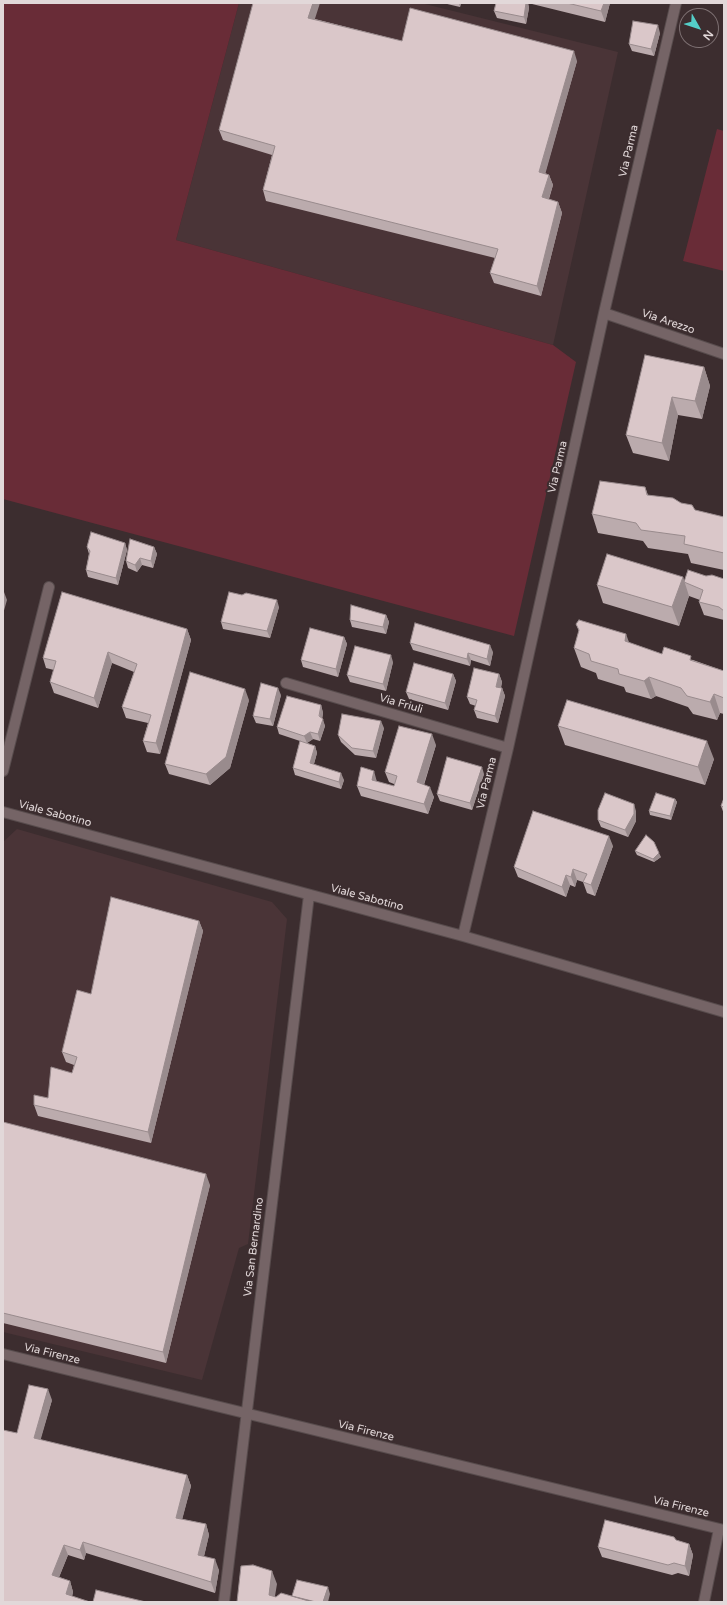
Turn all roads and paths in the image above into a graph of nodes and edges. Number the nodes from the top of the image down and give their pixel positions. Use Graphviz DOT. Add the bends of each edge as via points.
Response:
graph roads {
  1 [pos="676,3"];
  2 [pos="604,313"];
  3 [pos="724,354"];
  4 [pos="48,587"];
  5 [pos="286,683"];
  6 [pos="508,748"];
  7 [pos="3,771"];
  8 [pos="3,812"];
  9 [pos="309,895"];
  10 [pos="463,936"];
  11 [pos="724,1012"];
  12 [pos="3,1354"];
  13 [pos="246,1414"];
  14 [pos="721,1529"];
  15 [pos="224,1602"];
  16 [pos="704,1602"];
  1 -- 2 [label="street, Via Parma"];
  2 -- 3 [label="street, Via Arezzo"];
  2 -- 6 [label="street, Via Parma"];
  4 -- 7 [label="street"];
  5 -- 6 [label="street, Via Friuli"];
  6 -- 10 [label="street, Via Parma"];
  8 -- 9 [label="street, Viale Sabotino"];
  9 -- 10 [label="street, Viale Sabotino"];
  9 -- 13 [label="street, Via San Bernardino"];
  10 -- 11 [label="street, Viale Sabotino"];
  12 -- 13 [label="street, Via Firenze"];
  13 -- 14 [label="street, Via Firenze"];
  13 -- 15 [label="street, Via San Bernardino"];
  14 -- 16 [label="street"];
}
